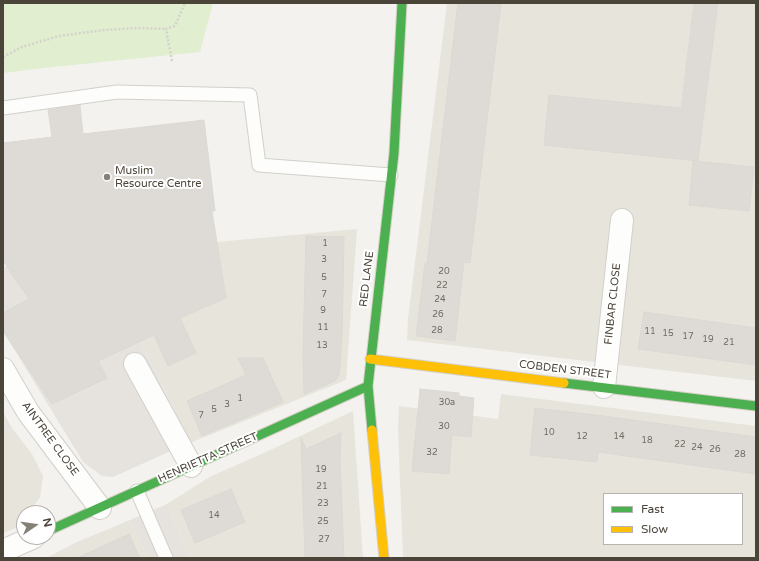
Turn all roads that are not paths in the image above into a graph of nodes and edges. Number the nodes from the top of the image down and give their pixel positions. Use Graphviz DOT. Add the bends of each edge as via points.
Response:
graph roads {
  1 [pos="402,3"];
  2 [pos="3,108"];
  3 [pos="392,175"];
  4 [pos="622,220"];
  5 [pos="370,359"];
  6 [pos="135,364"];
  7 [pos="3,369"];
  8 [pos="368,386"];
  9 [pos="604,387"];
  10 [pos="756,406"];
  11 [pos="191,466"];
  12 [pos="137,491"];
  13 [pos="100,508"];
  14 [pos="56,527"];
  15 [pos="16,545"];
  16 [pos="3,551"];
  17 [pos="166,558"];
  18 [pos="384,558"];
  1 -- 3 [label="street, RED LANE"];
  2 -- 3 [label="lane" via="117,92 250,95 259,165"];
  3 -- 5 [label="street, RED LANE"];
  4 -- 9 [label="street, FINBAR CLOSE"];
  5 -- 8 [label="street, RED LANE"];
  5 -- 9 [label="street, COBDEN STREET"];
  6 -- 11 [label="street"];
  7 -- 13 [label="street, AINTREE CLOSE" via="28,412"];
  8 -- 11 [label="street, HENRIETTA STREET"];
  8 -- 18 [label="street, RED LANE"];
  9 -- 10 [label="street, COBDEN STREET"];
  11 -- 12 [label="street, HENRIETTA STREET"];
  12 -- 13 [label="street, HENRIETTA STREET"];
  12 -- 17 [label="lane"];
  13 -- 14 [label="street, HENRIETTA STREET"];
  15 -- 16 [label="street"];
}
